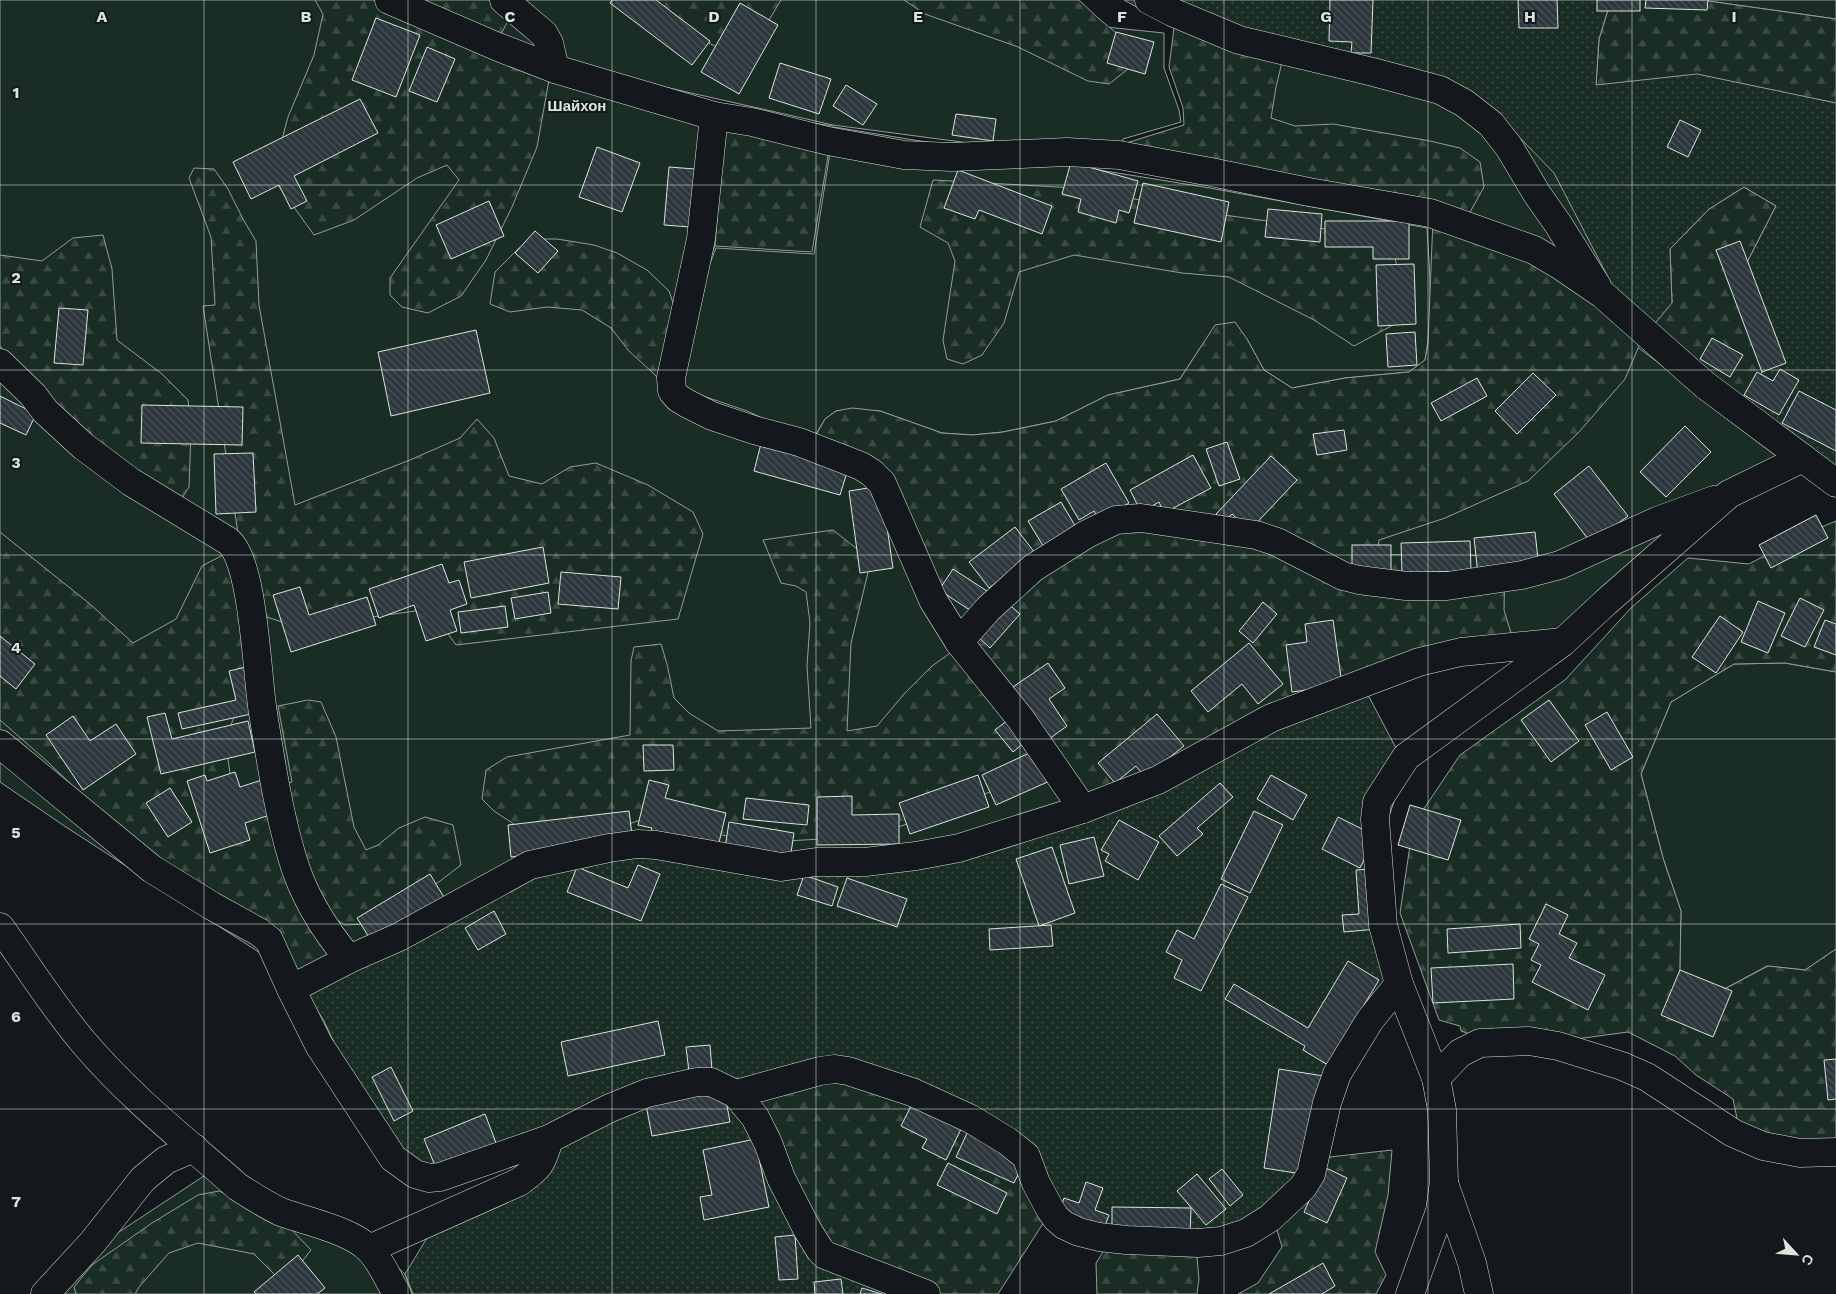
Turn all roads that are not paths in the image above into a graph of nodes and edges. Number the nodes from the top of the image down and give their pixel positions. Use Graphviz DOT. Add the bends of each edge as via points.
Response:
graph roads {
  1 [pos="390,0"];
  2 [pos="504,0"];
  3 [pos="1149,0"];
  4 [pos="555,69"];
  5 [pos="714,116"];
  6 [pos="1602,294"];
  7 [pos="0,363"];
  8 [pos="1803,458"];
  9 [pos="1836,483"];
  10 [pos="1729,494"];
  11 [pos="959,642"];
  12 [pos="1563,642"];
  13 [pos="0,744"];
  14 [pos="1083,809"];
  15 [pos="0,927"];
  16 [pos="349,959"];
  17 [pos="1399,984"];
  18 [pos="291,989"];
  19 [pos="1436,1078"];
  20 [pos="736,1094"];
  21 [pos="549,1139"];
  22 [pos="194,1148"];
  23 [pos="1836,1152"];
  24 [pos="1444,1182"];
  25 [pos="369,1249"];
  26 [pos="45,1294"];
  27 [pos="397,1294"];
  28 [pos="926,1294"];
  29 [pos="1410,1294"];
  30 [pos="1479,1294"];
  1 -- 4 [label="lane"];
  2 -- 4 [label="lane" via="544,34"];
  3 -- 6 [label="lane" via="1240,40 1440,90 1464,103 1491,124 1509,147"];
  4 -- 5 [label="lane"];
  5 -- 6 [label="lane" via="752,122 828,142 904,155 1068,152 1119,155 1430,213 1534,250"];
  5 -- 11 [label="lane" via="701,239 671,378 672,391 678,398 712,416 798,442 872,473 882,483 933,600"];
  6 -- 8 [label="lane" via="1705,385"];
  7 -- 16 [label="lane" via="33,395 44,411 83,446 132,482 235,548 244,571 253,619 262,710 279,808 293,860 310,905"];
  8 -- 9 [label="lane"];
  8 -- 10 [label="lane"];
  10 -- 11 [label="lane" via="1657,521 1560,565 1522,575 1447,586 1406,586 1351,578 1256,535 1141,518 1116,520 1033,568 988,609"];
  10 -- 12 [label="lane"];
  11 -- 14 [label="lane" via="1020,718"];
  12 -- 14 [label="lane" via="1461,652 1419,662 1270,718 1158,780"];
  12 -- 17 [label="lane" via="1406,757 1378,802 1375,819 1383,925"];
  13 -- 18 [label="lane" via="152,869 265,936 272,944"];
  14 -- 16 [label="lane" via="959,848 865,862 816,862 781,867 647,844 585,852 530,865 399,937"];
  15 -- 22 [label="lane" via="86,1045"];
  16 -- 18 [label="lane"];
  17 -- 19 [label="lane"];
  17 -- 20 [label="lane" via="1370,1020 1337,1074 1311,1174 1303,1187 1270,1218 1246,1233 1221,1241 1126,1240 1079,1232 1056,1218 1036,1183 1026,1156 1007,1141 971,1119 912,1092 848,1071 820,1071"];
  18 -- 21 [label="lane" via="320,1046 393,1158 415,1174 440,1177"];
  19 -- 23 [label="lane" via="1460,1052 1480,1043 1529,1041 1558,1046 1647,1077 1733,1132 1763,1146 1800,1154"];
  19 -- 24 [label="lane" via="1442,1110"];
  20 -- 21 [label="lane" via="704,1081 647,1093"];
  20 -- 28 [label="lane" via="755,1117 781,1178 820,1250 832,1259"];
  21 -- 25 [label="lane" via="541,1164 519,1182"];
  22 -- 25 [label="lane" via="238,1186 264,1203 347,1235"];
  22 -- 26 [label="lane" via="166,1160 143,1179 92,1243"];
  24 -- 29 [label="lane" via="1440,1211"];
  24 -- 30 [label="lane" via="1472,1263"];
  25 -- 27 [label="lane"];
}
